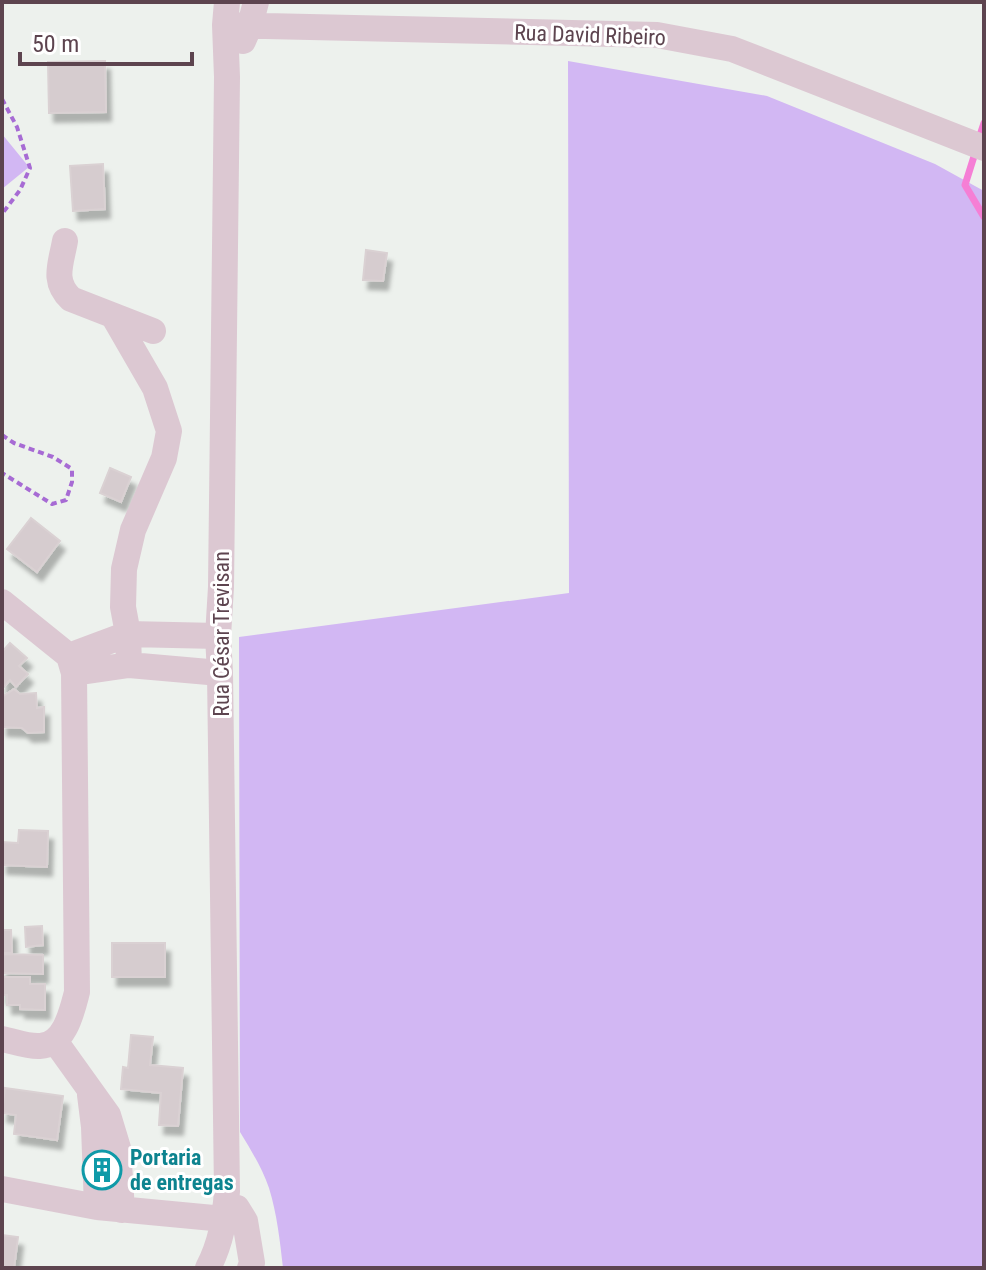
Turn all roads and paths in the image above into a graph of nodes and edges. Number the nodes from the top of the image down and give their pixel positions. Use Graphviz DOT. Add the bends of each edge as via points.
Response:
graph roads {
  1 [pos="240,14"];
  2 [pos="2,99"];
  3 [pos="984,148"];
  4 [pos="2,214"];
  5 [pos="65,241"];
  6 [pos="114,317"];
  7 [pos="153,331"];
  8 [pos="2,435"];
  9 [pos="2,473"];
  10 [pos="2,602"];
  11 [pos="128,634"];
  12 [pos="218,636"];
  13 [pos="72,664"];
  14 [pos="129,665"];
  15 [pos="220,673"];
  16 [pos="2,1039"];
  17 [pos="55,1041"];
  18 [pos="2,1189"];
  19 [pos="109,1208"];
  20 [pos="235,1220"];
  21 [pos="208,1268"];
  22 [pos="250,1268"];
  1 -- 3 [label="street, Rua David Ribeiro" via="657,35 732,49"];
  1 -- 12 [label="street, Rua César Trevisan" via="227,77"];
  2 -- 4 [label="path" via="30,168"];
  5 -- 6 [label="street" via="58,277 63,291"];
  6 -- 7 [label="street"];
  6 -- 11 [label="street" via="155,388 169,431 124,569"];
  8 -- 9 [label="path" via="72,469 72,482 66,500 52,504"];
  10 -- 13 [label="street"];
  11 -- 12 [label="street"];
  11 -- 13 [label="street"];
  11 -- 14 [label="street"];
  12 -- 15 [label="street, Rua César Trevisan"];
  13 -- 14 [label="street"];
  13 -- 17 [label="street" via="77,992 70,1019"];
  14 -- 15 [label="street"];
  15 -- 20 [label="street, Rua César Trevisan" via="227,1191"];
  16 -- 17 [label="street" via="40,1046"];
  17 -- 19 [label="street" via="108,1115 118,1148"];
  18 -- 19 [label="street"];
  19 -- 20 [label="street"];
  20 -- 21 [label="street"];
  20 -- 22 [label="street"];
}
